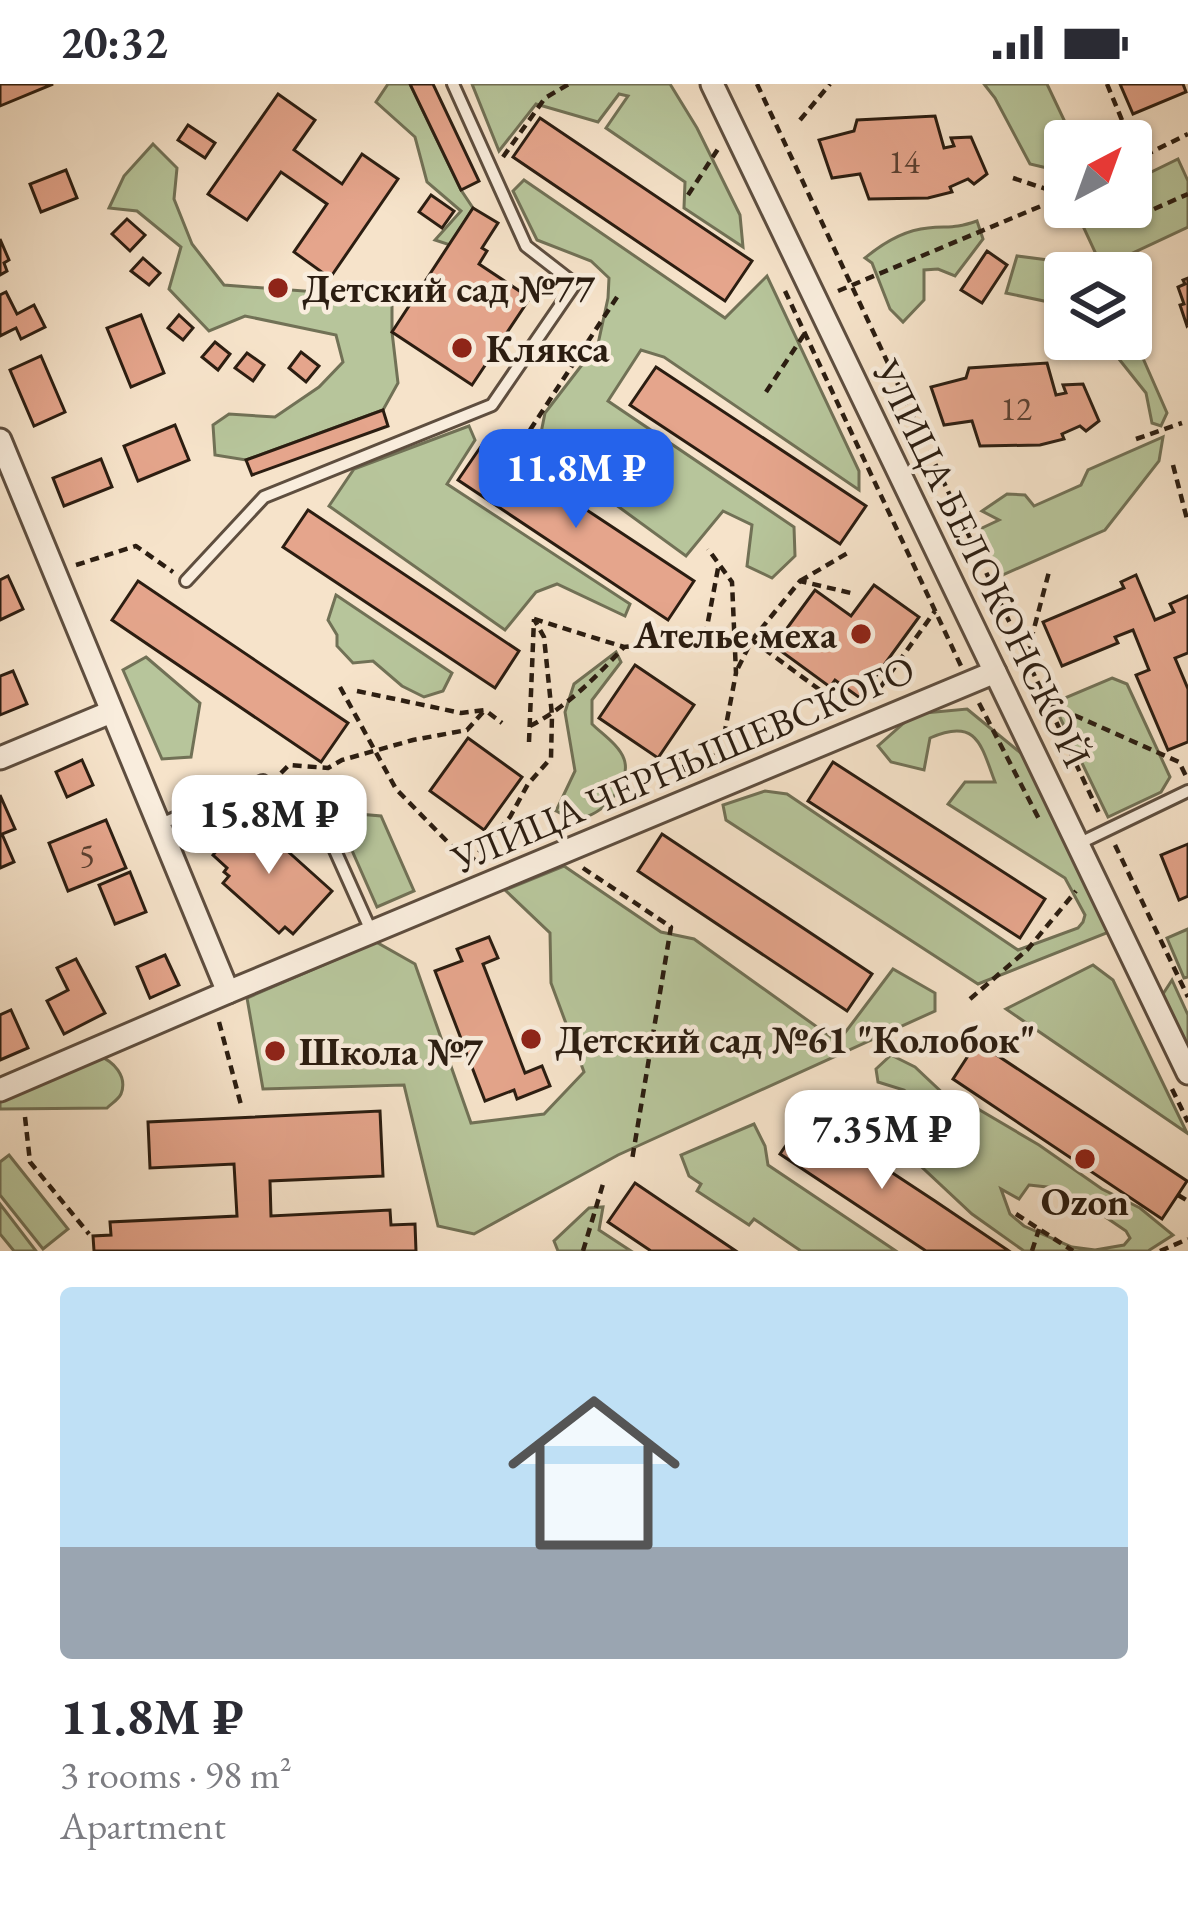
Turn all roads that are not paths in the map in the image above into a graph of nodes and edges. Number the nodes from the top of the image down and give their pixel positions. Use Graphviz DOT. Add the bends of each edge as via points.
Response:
graph roads {
  1 [pos="453,84"];
  2 [pos="712,84"];
  3 [pos="0,440"];
  4 [pos="5,468"];
  5 [pos="186,581"];
  6 [pos="995,672"];
  7 [pos="111,712"];
  8 [pos="0,758"];
  9 [pos="1188,791"];
  10 [pos="158,826"];
  11 [pos="1078,844"];
  12 [pos="372,933"];
  13 [pos="228,992"];
  14 [pos="1188,1073"];
  15 [pos="0,1090"];
  1 -- 5 [label="lane" via="526,246 575,284 492,405 264,497"];
  2 -- 6 [label="street, УЛИЦА БЕЛОКОНСКОЙ"];
  3 -- 4 [label="street"];
  4 -- 7 [label="street"];
  6 -- 11 [label="street, УЛИЦА БЕЛОКОНСКОЙ"];
  6 -- 12 [label="street, УЛИЦА ЧЕРНЫШЕВСКОГО"];
  7 -- 8 [label="street"];
  7 -- 10 [label="street"];
  9 -- 11 [label="lane"];
  10 -- 12 [label="lane" via="256,781 270,784 329,837"];
  10 -- 13 [label="street"];
  11 -- 14 [label="street, УЛИЦА БЕЛОКОНСКОЙ"];
  12 -- 13 [label="street, УЛИЦА ЧЕРНЫШЕВСКОГО"];
  13 -- 15 [label="street, УЛИЦА ЧЕРНЫШЕВСКОГО"];
}
